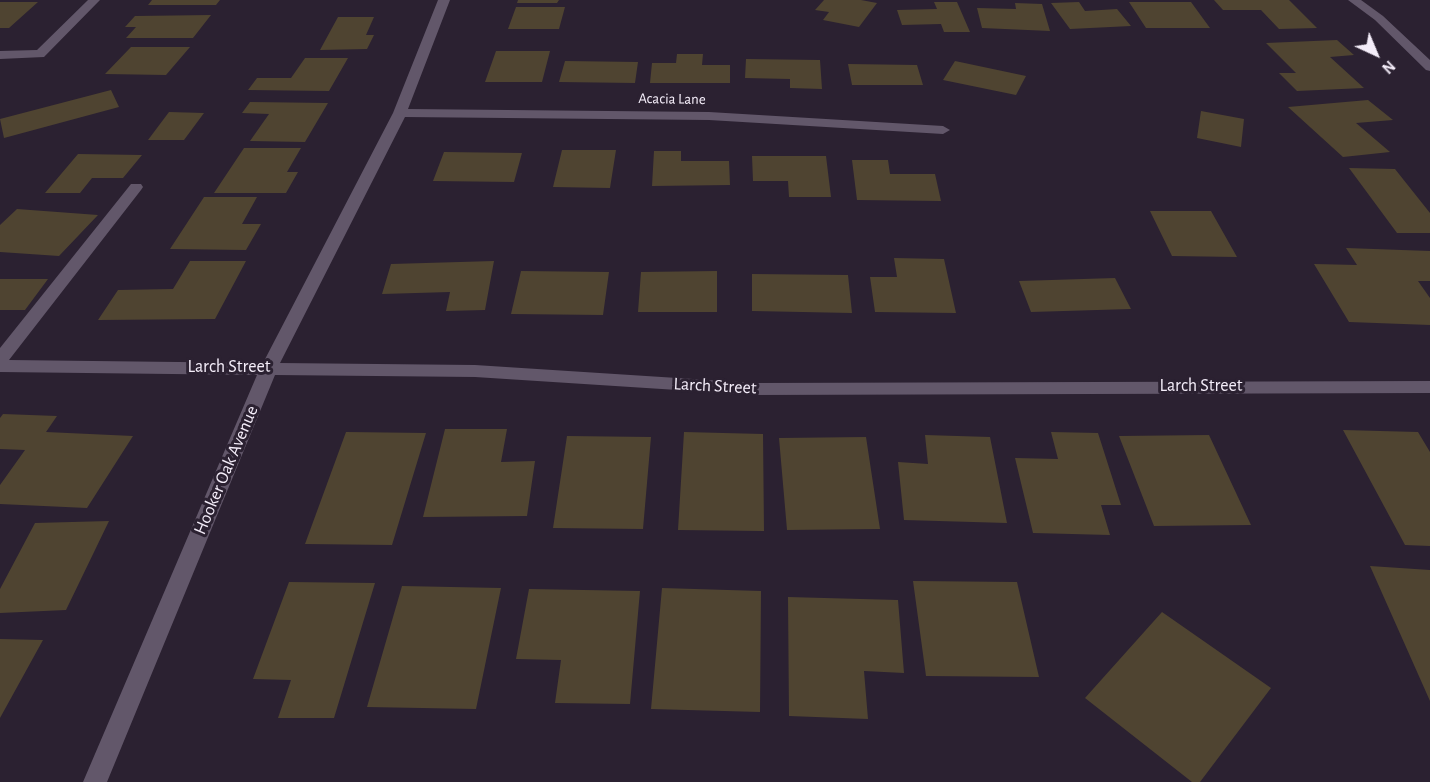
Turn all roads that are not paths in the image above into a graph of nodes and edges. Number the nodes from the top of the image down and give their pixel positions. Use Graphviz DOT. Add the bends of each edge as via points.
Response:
graph roads {
  1 [pos="94,0"];
  2 [pos="444,0"];
  3 [pos="1354,0"];
  4 [pos="0,55"];
  5 [pos="1430,67"];
  6 [pos="400,113"];
  7 [pos="944,130"];
  8 [pos="136,187"];
  9 [pos="0,360"];
  10 [pos="0,366"];
  11 [pos="269,368"];
  12 [pos="1430,387"];
  13 [pos="95,782"];
  1 -- 4 [label="street" via="40,54"];
  2 -- 6 [label="street, Hooker Oak Avenue"];
  3 -- 5 [label="street" via="1379,18"];
  6 -- 7 [label="street, Acacia Lane" via="709,116"];
  6 -- 11 [label="street, Hooker Oak Avenue"];
  8 -- 9 [label="street"];
  10 -- 11 [label="street, Larch Street"];
  11 -- 12 [label="street, Larch Street" via="475,371 755,389"];
  11 -- 13 [label="street, Hooker Oak Avenue"];
}
